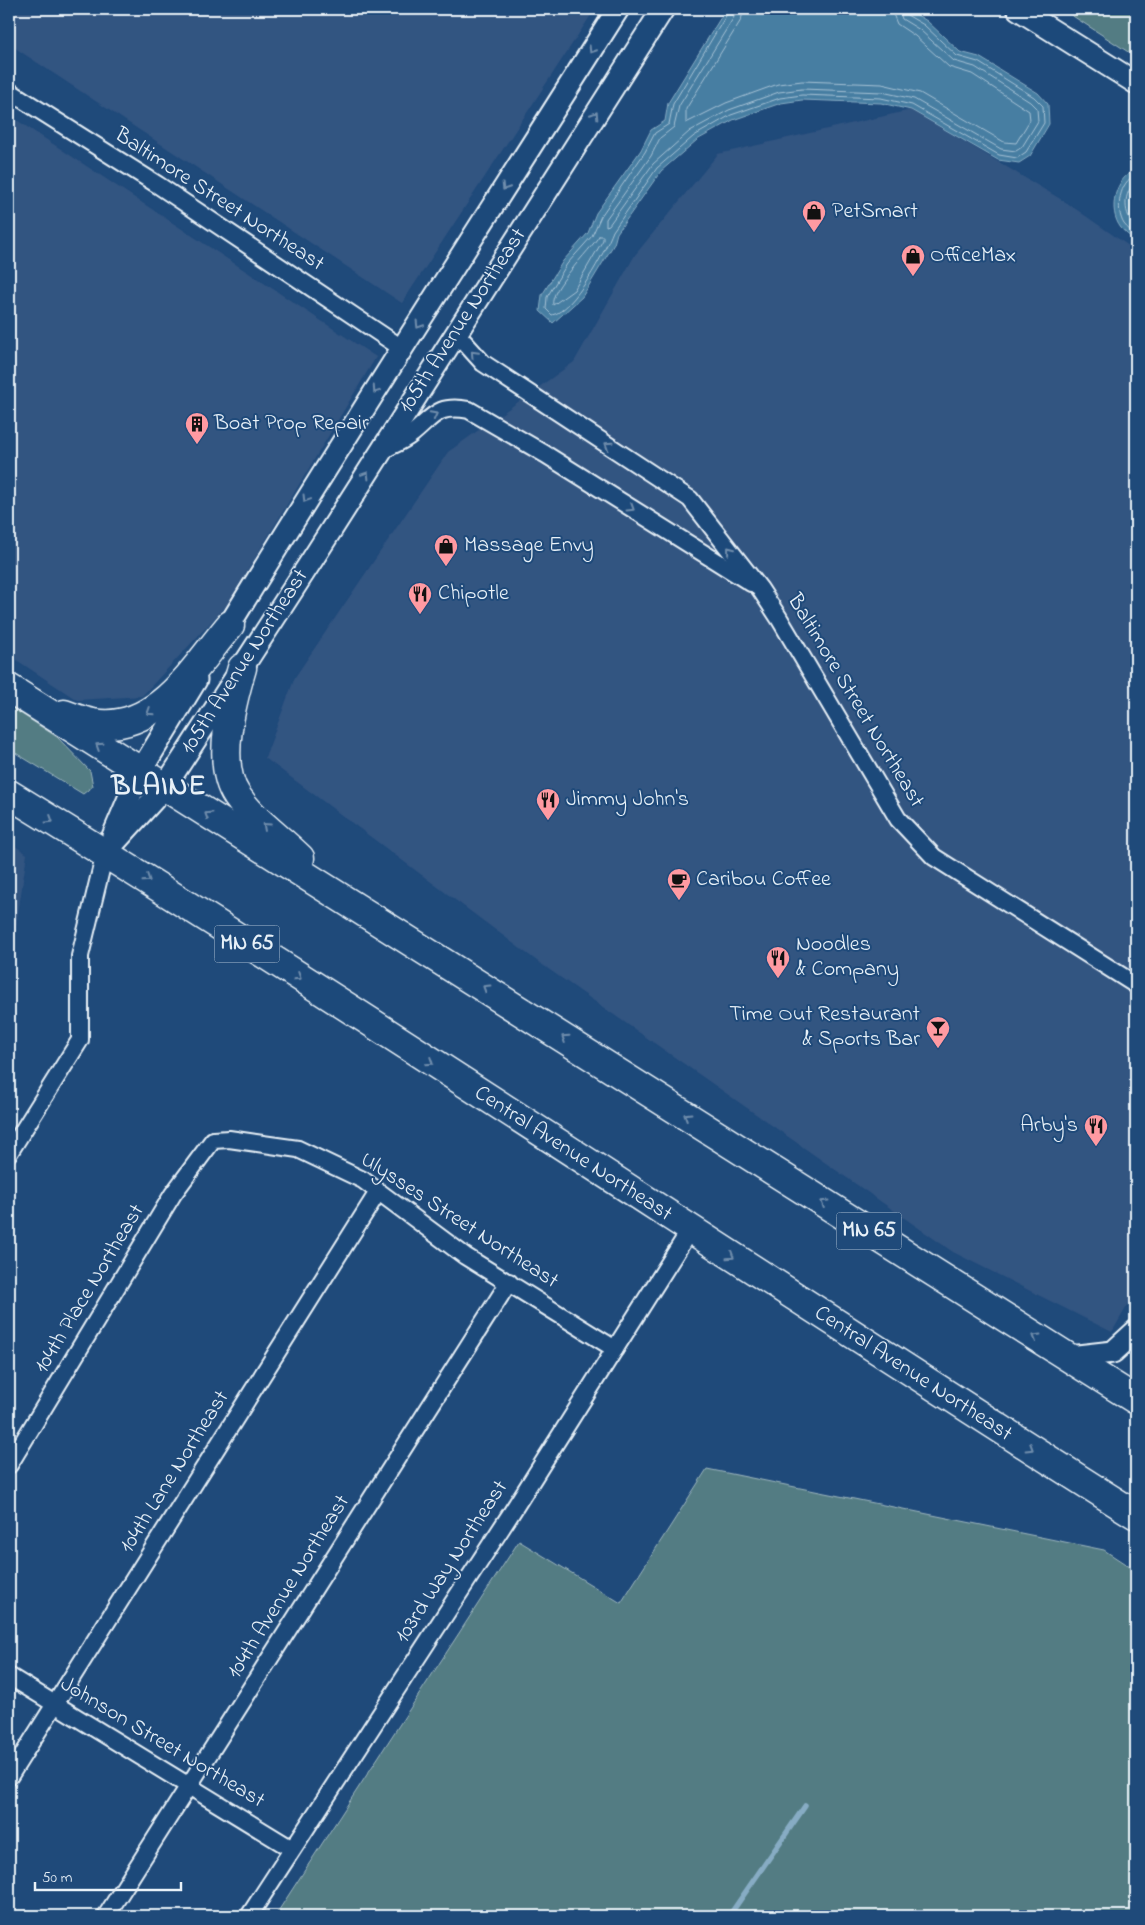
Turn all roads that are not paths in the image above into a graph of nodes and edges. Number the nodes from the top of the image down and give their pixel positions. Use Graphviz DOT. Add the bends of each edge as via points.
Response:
graph roads {
  1 [pos="618,9"];
  2 [pos="662,9"];
  3 [pos="676,9"];
  4 [pos="1018,9"];
  5 [pos="1136,84"];
  6 [pos="612,89"];
  7 [pos="9,91"];
  8 [pos="456,334"];
  9 [pos="403,350"];
  10 [pos="380,452"];
  11 [pos="760,588"];
  12 [pos="230,625"];
  13 [pos="242,668"];
  14 [pos="9,688"];
  15 [pos="37,707"];
  16 [pos="140,772"];
  17 [pos="164,788"];
  18 [pos="9,794"];
  19 [pos="106,853"];
  20 [pos="339,896"];
  21 [pos="1136,986"];
  22 [pos="213,1140"];
  23 [pos="9,1153"];
  24 [pos="378,1192"];
  25 [pos="690,1230"];
  26 [pos="509,1282"];
  27 [pos="1136,1330"];
  28 [pos="615,1349"];
  29 [pos="1070,1357"];
  30 [pos="1136,1400"];
  31 [pos="9,1465"];
  32 [pos="1136,1515"];
  33 [pos="9,1676"];
  34 [pos="55,1704"];
  35 [pos="9,1777"];
  36 [pos="189,1786"];
  37 [pos="292,1849"];
  38 [pos="106,1916"];
  39 [pos="249,1916"];
  1 -- 9 [label="street, 105th Avenue Northeast, one-way"];
  2 -- 6 [label="street, 105th Avenue Northeast"];
  3 -- 6 [label="street"];
  4 -- 5 [label="street"];
  8 -- 6 [label="street, 105th Avenue Northeast, one-way"];
  7 -- 9 [label="street, Baltimore Street Northeast" via="158,185"];
  8 -- 10 [label="street, 105th Avenue Northeast"];
  11 -- 8 [label="street, Baltimore Street Northeast, one-way" via="690,499 483,363"];
  9 -- 12 [label="street, 105th Avenue Northeast, one-way" via="332,457"];
  10 -- 11 [label="street, Baltimore Street Northeast, one-way" via="411,435 435,412 457,408 469,410"];
  13 -- 10 [label="street, 105th Avenue Northeast, one-way"];
  11 -- 21 [label="street, Baltimore Street Northeast" via="898,819 934,858"];
  12 -- 15 [label="highway, one-way" via="168,699 146,715 123,722 95,723"];
  12 -- 16 [label="street, 105th Avenue Northeast"];
  13 -- 17 [label="street, 105th Avenue Northeast"];
  20 -- 13 [label="highway, one-way" via="236,795 229,772 227,731"];
  14 -- 15 [label="highway, MN 65"];
  16 -- 15 [label="highway, MN 65, one-way"];
  16 -- 17 [label="highway, MN 65"];
  16 -- 19 [label="street, 105th Avenue Northeast"];
  17 -- 19 [label="street, 105th Avenue Northeast"];
  20 -- 17 [label="highway, MN 65, one-way"];
  18 -- 19 [label="highway, Central Avenue Northeast / MN 65, one-way"];
  19 -- 23 [label="street" via="80,956 80,1040"];
  19 -- 25 [label="highway, Central Avenue Northeast / MN 65, one-way"];
  29 -- 20 [label="highway, MN 65, one-way"];
  22 -- 24 [label="street, Ulysses Street Northeast" via="229,1139 298,1149 363,1180"];
  22 -- 31 [label="street, 104th Place Northeast" via="173,1194"];
  24 -- 26 [label="street, Ulysses Street Northeast" via="465,1256"];
  24 -- 34 [label="street, 104th Lane Northeast"];
  25 -- 28 [label="street, 103rd Way Northeast"];
  25 -- 32 [label="highway, Central Avenue Northeast / MN 65, one-way"];
  26 -- 28 [label="street, Ulysses Street Northeast"];
  26 -- 36 [label="street, 104th Avenue Northeast"];
  27 -- 29 [label="street" via="1114,1352"];
  28 -- 37 [label="street, 103rd Way Northeast"];
  29 -- 30 [label="highway, MN 65"];
  33 -- 34 [label="street, Johnson Street Northeast"];
  34 -- 35 [label="street, 104th Lane Northeast"];
  34 -- 36 [label="street, Johnson Street Northeast"];
  36 -- 37 [label="street, Johnson Street Northeast"];
  36 -- 38 [label="street, 104th Avenue Northeast"];
  37 -- 39 [label="street, 103rd Way Northeast"];
}
